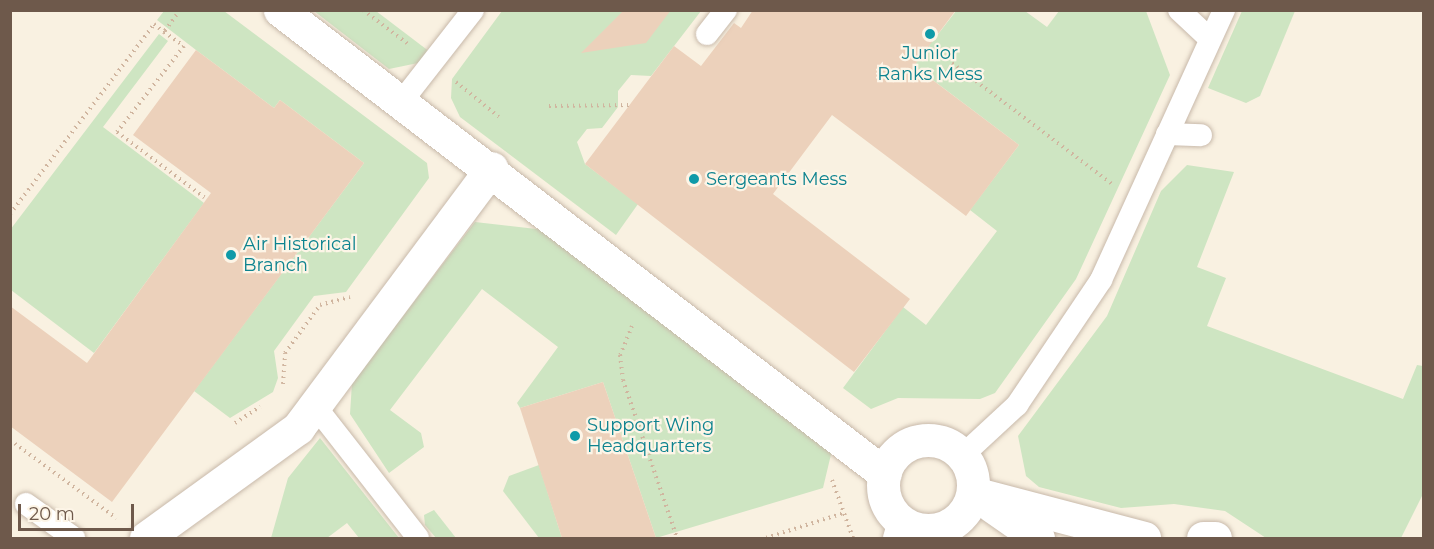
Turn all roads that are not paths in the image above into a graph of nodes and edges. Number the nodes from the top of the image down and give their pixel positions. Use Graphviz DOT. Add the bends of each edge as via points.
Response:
graph roads {
  1 [pos="280,10"];
  2 [pos="473,10"];
  3 [pos="726,10"];
  4 [pos="1179,10"];
  5 [pos="1224,10"];
  6 [pos="707,34"];
  7 [pos="1210,39"];
  8 [pos="402,101"];
  9 [pos="1167,134"];
  10 [pos="1201,135"];
  11 [pos="492,168"];
  12 [pos="315,406"];
  13 [pos="963,455"];
  14 [pos="885,474"];
  15 [pos="973,494"];
  16 [pos="26,504"];
  17 [pos="897,529"];
  18 [pos="136,532"];
  19 [pos="74,538"];
  20 [pos="418,538"];
  21 [pos="1038,538"];
  22 [pos="1144,538"];
  23 [pos="1203,538"];
  24 [pos="1215,538"];
  1 -- 8 [label="street"];
  2 -- 8 [label="lane"];
  3 -- 6 [label="lane"];
  4 -- 7 [label="lane"];
  5 -- 7 [label="lane"];
  7 -- 9 [label="lane"];
  8 -- 11 [label="street"];
  9 -- 10 [label="lane"];
  9 -- 13 [label="lane" via="1101,280 1069,335 1017,405"];
  11 -- 12 [label="street"];
  11 -- 14 [label="street"];
  12 -- 18 [label="street" via="298,428"];
  12 -- 20 [label="lane"];
  13 -- 14 [label="street" via="925,440 899,450"];
  13 -- 15 [label="street"];
  14 -- 17 [label="street" via="885,499"];
  15 -- 17 [label="street" via="950,525 924,530"];
  15 -- 21 [label="street"];
  15 -- 22 [label="street"];
  16 -- 19 [label="lane"];
  23 -- 24 [label="street"];
}
